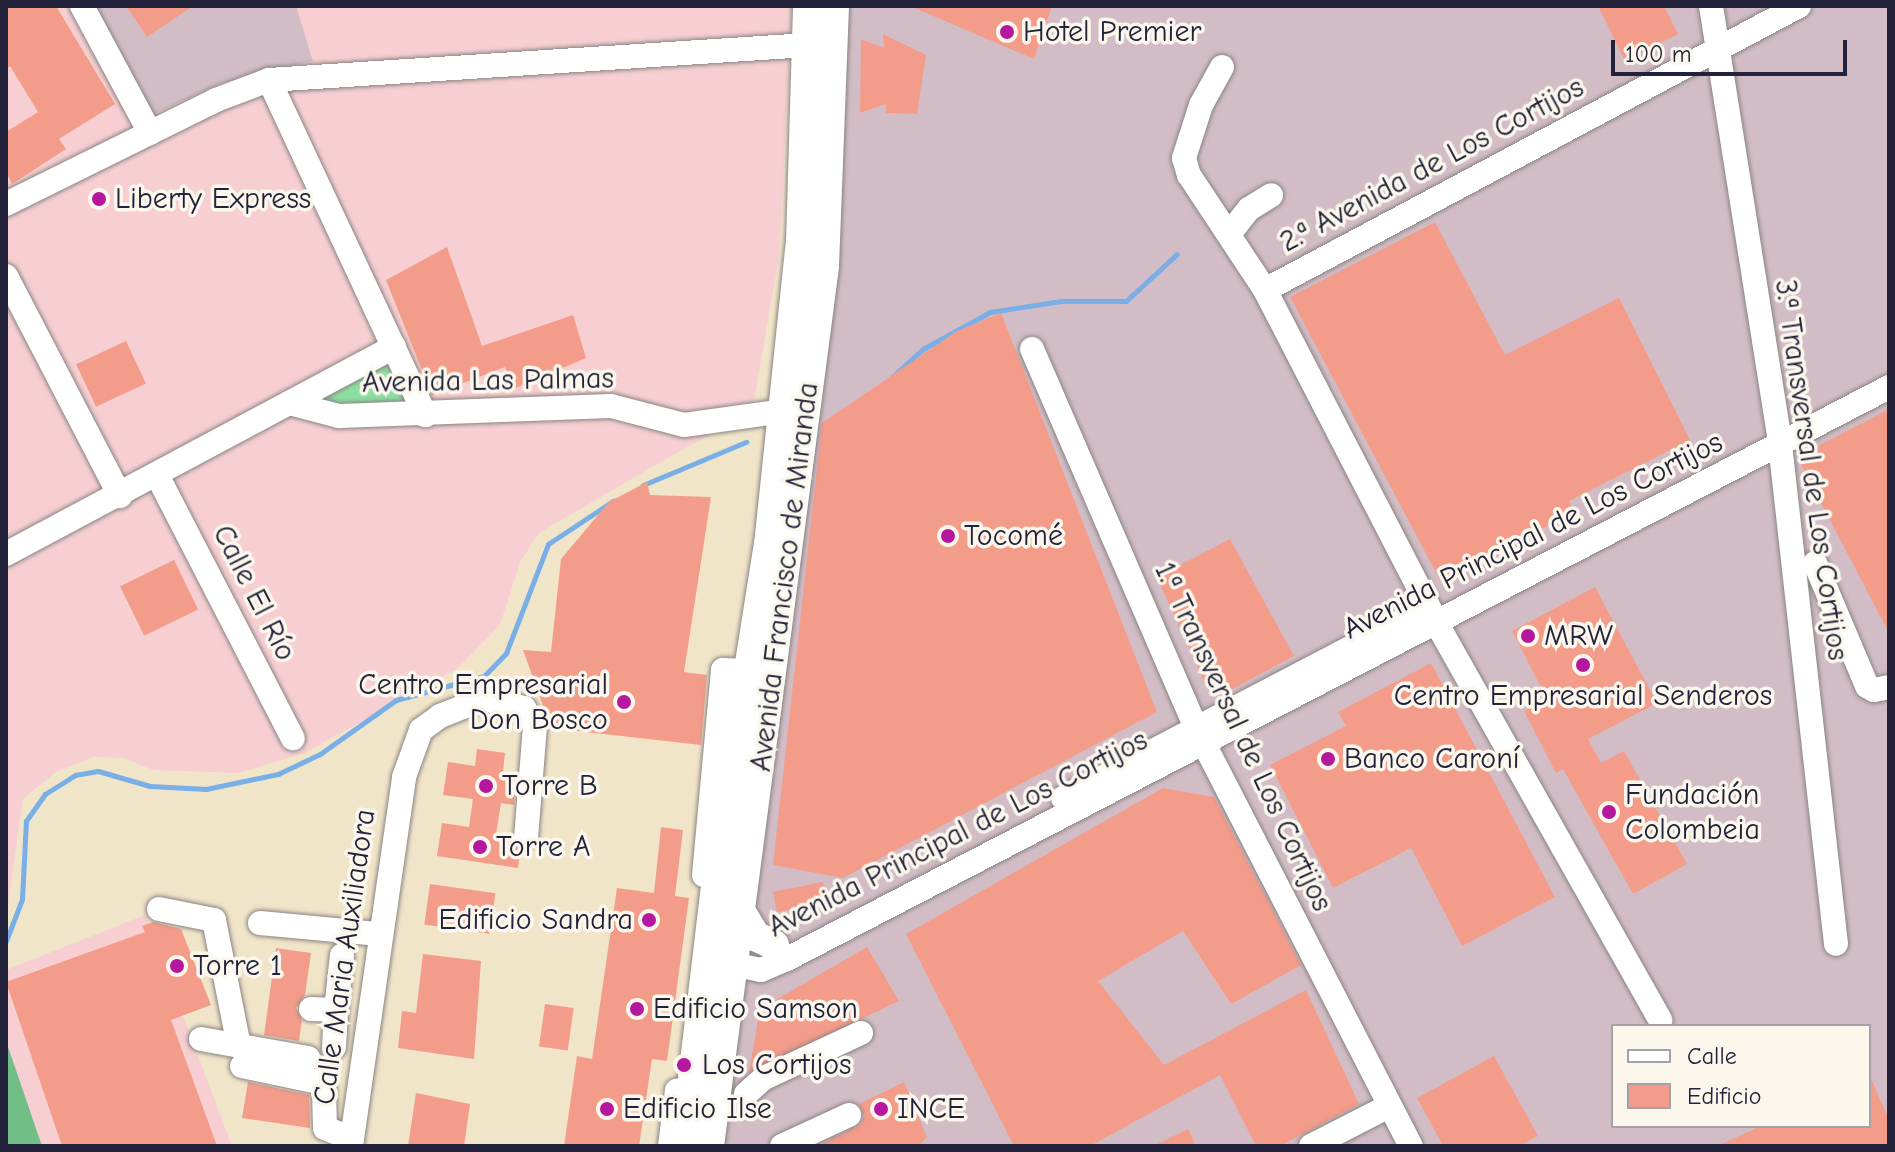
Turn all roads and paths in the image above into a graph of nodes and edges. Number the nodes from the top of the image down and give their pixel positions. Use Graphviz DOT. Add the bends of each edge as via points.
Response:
graph roads {
  1 [pos="82,6"];
  2 [pos="808,6"];
  3 [pos="834,6"];
  4 [pos="1711,6"];
  5 [pos="1725,6"];
  6 [pos="1799,6"];
  7 [pos="820,44"];
  8 [pos="1714,51"];
  9 [pos="1222,67"];
  10 [pos="269,80"];
  11 [pos="150,133"];
  12 [pos="1271,195"];
  13 [pos="6,204"];
  14 [pos="1230,233"];
  15 [pos="6,276"];
  16 [pos="1265,290"];
  17 [pos="394,347"];
  18 [pos="1032,349"];
  19 [pos="1889,376"];
  20 [pos="1889,387"];
  21 [pos="289,403"];
  22 [pos="783,411"];
  23 [pos="425,415"];
  24 [pos="1776,441"];
  25 [pos="158,477"];
  26 [pos="120,496"];
  27 [pos="6,554"];
  28 [pos="1815,563"];
  29 [pos="1433,614"];
  30 [pos="1889,687"];
  31 [pos="1201,736"];
  32 [pos="293,738"];
  33 [pos="526,837"];
  34 [pos="717,889"];
  35 [pos="159,909"];
  36 [pos="260,923"];
  37 [pos="379,934"];
  38 [pos="1836,944"];
  39 [pos="774,945"];
  40 [pos="342,955"];
  41 [pos="728,959"];
  42 [pos="690,994"];
  43 [pos="311,1009"];
  44 [pos="336,1010"];
  45 [pos="1660,1020"];
  46 [pos="861,1033"];
  47 [pos="201,1039"];
  48 [pos="334,1047"];
  49 [pos="241,1056"];
  50 [pos="308,1058"];
  51 [pos="685,1090"];
  52 [pos="746,1094"];
  53 [pos="1389,1106"];
  54 [pos="849,1115"];
  55 [pos="351,1142"];
  56 [pos="670,1146"];
  57 [pos="685,1146"];
  58 [pos="709,1146"];
  59 [pos="782,1146"];
  60 [pos="1311,1146"];
  61 [pos="1411,1146"];
  1 -- 11 [label="street"];
  2 -- 7 [label="main road, Avenida Francisco de Miranda"];
  3 -- 7 [label="main road, Avenida Francisco de Miranda"];
  4 -- 8 [label="street, 3.ª Transversal de Los Cortijos"];
  5 -- 8 [label="street"];
  6 -- 8 [label="street, 2.ª Avenida de Los Cortijos"];
  7 -- 10 [label="street"];
  7 -- 22 [label="main road, Avenida Francisco de Miranda"];
  7 -- 34 [label="main road, Avenida Francisco de Miranda" via="824,266"];
  8 -- 16 [label="street, 2.ª Avenida de Los Cortijos"];
  8 -- 24 [label="street, 3.ª Transversal de Los Cortijos"];
  9 -- 14 [label="street" via="1201,105 1184,158 1189,175"];
  10 -- 11 [label="street"];
  10 -- 17 [label="street"];
  11 -- 13 [label="street"];
  12 -- 14 [label="street" via="1249,209"];
  14 -- 16 [label="street"];
  15 -- 26 [label="street"];
  16 -- 29 [label="street"];
  17 -- 21 [label="street, Avenida Las Palmas"];
  17 -- 23 [label="street"];
  18 -- 31 [label="street, 1.ª Transversal de Los Cortijos"];
  19 -- 24 [label="street, Avenida Principal de Los Cortijos"];
  20 -- 24 [label="street, Avenida Principal de Los Cortijos"];
  21 -- 23 [label="street, Avenida Las Palmas" via="339,416"];
  21 -- 25 [label="street, Avenida Las Palmas"];
  22 -- 23 [label="street, Avenida Las Palmas" via="684,425 611,406"];
  22 -- 34 [label="main road, Avenida Francisco de Miranda"];
  24 -- 29 [label="street, Avenida Principal de Los Cortijos"];
  24 -- 38 [label="street, 3.ª Transversal de Los Cortijos"];
  25 -- 26 [label="street, Avenida Las Palmas"];
  25 -- 32 [label="street, Calle El Río"];
  26 -- 27 [label="street, Avenida Las Palmas"];
  28 -- 30 [label="street" via="1867,686"];
  29 -- 31 [label="street, Avenida Principal de Los Cortijos"];
  29 -- 45 [label="street"];
  31 -- 39 [label="street, Avenida Principal de Los Cortijos" via="825,925"];
  31 -- 41 [label="street, Avenida Principal de Los Cortijos" via="787,959 761,970"];
  31 -- 53 [label="street, 1.ª Transversal de Los Cortijos"];
  33 -- 37 [label="street, Calle Maria Auxiliadora" via="535,726 515,702 483,699 440,716 416,738 404,777"];
  34 -- 39 [label="main road" via="755,936"];
  34 -- 41 [label="main road, Avenida Francisco de Miranda"];
  34 -- 42 [label="street, Avenida Francisco de Miranda"];
  35 -- 49 [label="street" via="214,920"];
  36 -- 37 [label="street"];
  37 -- 55 [label="street, Calle Maria Auxiliadora"];
  39 -- 41 [label="street, Avenida Principal de Los Cortijos"];
  40 -- 44 [label="street"];
  41 -- 42 [label="street"];
  41 -- 51 [label="main road, Avenida Francisco de Miranda"];
  41 -- 58 [label="main road, Avenida Francisco de Miranda"];
  42 -- 51 [label="street, Avenida Francisco de Miranda"];
  43 -- 44 [label="street"];
  44 -- 48 [label="street"];
  46 -- 52 [label="street" via="764,1078"];
  47 -- 49 [label="street"];
  49 -- 50 [label="street"];
  49 -- 55 [label="street" via="318,1082 324,1088 325,1128"];
  51 -- 56 [label="street, Avenida Francisco de Miranda"];
  51 -- 57 [label="main road, Avenida Francisco de Miranda"];
  53 -- 60 [label="street"];
  53 -- 61 [label="street, 1.ª Transversal de Los Cortijos"];
  54 -- 59 [label="street"];
}
